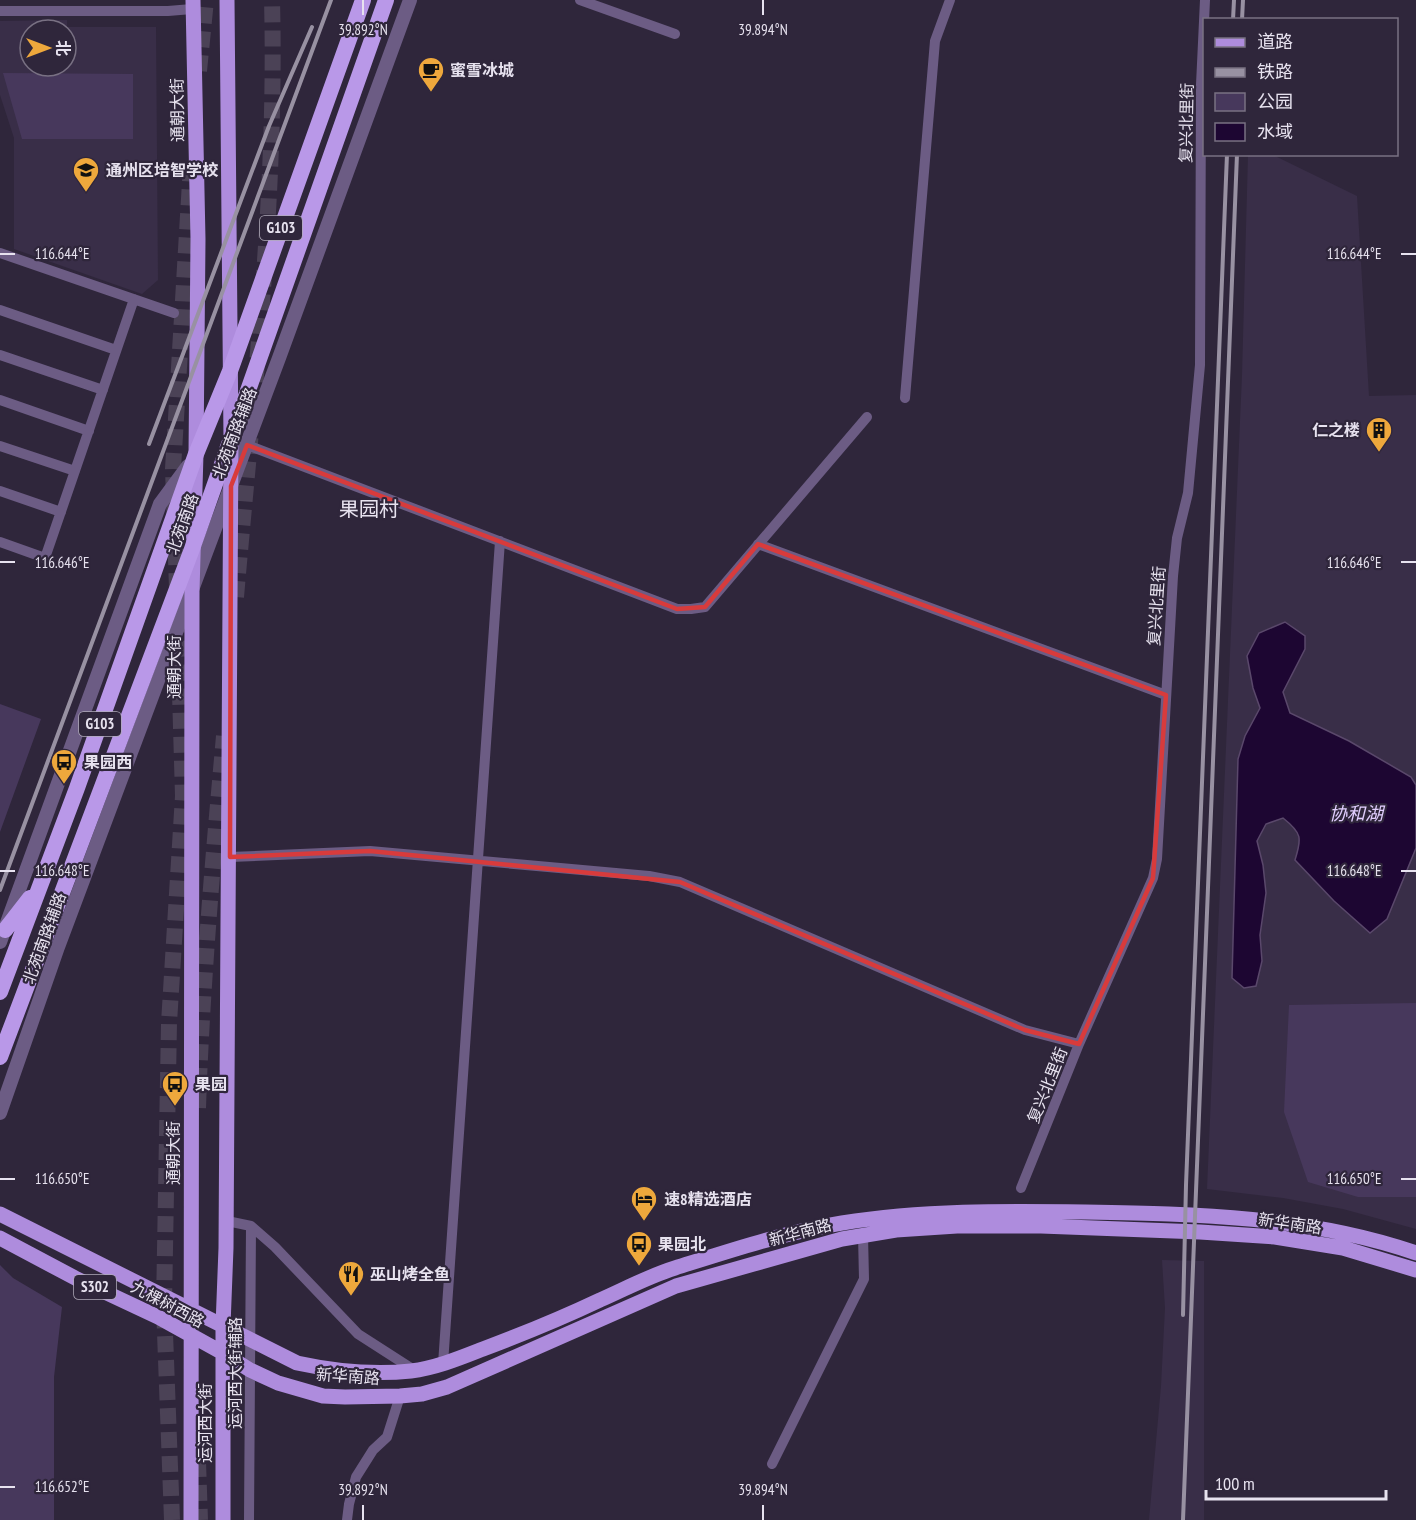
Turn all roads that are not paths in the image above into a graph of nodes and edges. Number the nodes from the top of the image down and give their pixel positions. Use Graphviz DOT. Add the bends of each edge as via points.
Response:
graph roads {
  1 [pos="227,0"];
  2 [pos="363,0"];
  3 [pos="386,0"];
  4 [pos="410,0"];
  5 [pos="580,0"];
  6 [pos="950,0"];
  7 [pos="1205,0"];
  8 [pos="193,4"];
  9 [pos="0,11"];
  10 [pos="1204,18"];
  11 [pos="675,34"];
  12 [pos="1203,59"];
  13 [pos="0,253"];
  14 [pos="134,299"];
  15 [pos="0,310"];
  16 [pos="174,313"];
  17 [pos="116,350"];
  18 [pos="0,355"];
  19 [pos="230,371"];
  20 [pos="103,390"];
  21 [pos="905,398"];
  22 [pos="0,400"];
  23 [pos="867,417"];
  24 [pos="89,431"];
  25 [pos="239,442"];
  26 [pos="0,446"];
  27 [pos="196,454"];
  28 [pos="75,471"];
  29 [pos="231,486"];
  30 [pos="0,491"];
  31 [pos="61,512"];
  32 [pos="500,541"];
  33 [pos="0,542"];
  34 [pos="758,544"];
  35 [pos="192,549"];
  36 [pos="192,591"];
  37 [pos="1166,695"];
  38 [pos="230,857"];
  39 [pos="479,862"];
  40 [pos="40,885"];
  41 [pos="3,936"];
  42 [pos="0,992"];
  43 [pos="1079,1044"];
  44 [pos="0,1057"];
  45 [pos="0,1113"];
  46 [pos="1021,1188"];
  47 [pos="0,1214"];
  48 [pos="227,1221"];
  49 [pos="251,1226"];
  50 [pos="863,1235"];
  51 [pos="0,1238"];
  52 [pos="1416,1253"];
  53 [pos="1416,1270"];
  54 [pos="190,1308"];
  55 [pos="223,1326"];
  56 [pos="190,1335"];
  57 [pos="250,1341"];
  58 [pos="223,1353"];
  59 [pos="443,1364"];
  60 [pos="250,1370"];
  61 [pos="414,1371"];
  62 [pos="400,1396"];
  63 [pos="772,1464"];
  64 [pos="191,1520"];
  65 [pos="224,1520"];
  66 [pos="249,1520"];
  67 [pos="347,1520"];
  1 -- 19 [label="main road"];
  2 -- 19 [label="highway, 北苑南路 / G103"];
  3 -- 25 [label="highway, 北苑南路 / G103"];
  4 -- 25 [label="street, 北苑南路辅路"];
  5 -- 11 [label="street"];
  6 -- 21 [label="street" via="934,41"];
  7 -- 10 [label="street, 复兴北里街"];
  8 -- 9 [label="street" via="168,11"];
  8 -- 27 [label="main road, 通朝大街" via="198,239"];
  12 -- 37 [label="street, 复兴北里街" via="1200,365 1188,493 1173,576"];
  13 -- 14 [label="street"];
  14 -- 16 [label="street"];
  14 -- 17 [label="street"];
  15 -- 17 [label="street"];
  17 -- 20 [label="street"];
  18 -- 20 [label="street"];
  19 -- 25 [label="main road"];
  19 -- 27 [label="highway, 北苑南路 / G103"];
  20 -- 24 [label="street"];
  22 -- 24 [label="street"];
  23 -- 34 [label="street"];
  24 -- 28 [label="street"];
  25 -- 29 [label="main road"];
  25 -- 32 [label="street"];
  25 -- 35 [label="highway, 北苑南路 / G103"];
  26 -- 28 [label="street"];
  27 -- 35 [label="main road, 通朝大街"];
  27 -- 40 [label="highway, 北苑南路 / G103"];
  27 -- 41 [label="street, 北苑南路辅路" via="160,504"];
  28 -- 31 [label="street"];
  29 -- 36 [label="street, 北苑南路辅路"];
  29 -- 38 [label="main road"];
  30 -- 31 [label="street"];
  31 -- 33 [label="street" via="45,558"];
  32 -- 34 [label="street" via="677,609 705,607"];
  32 -- 39 [label="street"];
  34 -- 37 [label="street"];
  35 -- 36 [label="main road, 通朝大街"];
  35 -- 44 [label="highway, 北苑南路 / G103"];
  36 -- 45 [label="street, 北苑南路辅路" via="58,946"];
  36 -- 54 [label="main road, 通朝大街"];
  37 -- 43 [label="street, 复兴北里街" via="1153,878"];
  38 -- 39 [label="street" via="370,851"];
  38 -- 48 [label="main road"];
  39 -- 43 [label="street" via="650,876 680,882 1025,1030"];
  39 -- 59 [label="street"];
  40 -- 41 [label="highway"];
  40 -- 42 [label="highway, 北苑南路 / G103"];
  43 -- 46 [label="street, 复兴北里街"];
  47 -- 54 [label="main road, 九棵树西路 / S302"];
  48 -- 49 [label="street"];
  48 -- 55 [label="main road"];
  49 -- 57 [label="street, 运河西大街辅路"];
  49 -- 61 [label="street" via="358,1334"];
  50 -- 53 [label="main road, 新华南路" via="957,1226 1200,1232 1275,1237 1343,1248"];
  50 -- 62 [label="main road, 新华南路" via="676,1286 447,1387"];
  50 -- 63 [label="street" via="864,1279"];
  51 -- 56 [label="main road, 九棵树西路 / S302"];
  52 -- 59 [label="main road, 新华南路" via="1276,1221 1201,1214 898,1215 840,1223 670,1269 529,1332"];
  54 -- 55 [label="main road, 九棵树西路 / S302"];
  54 -- 56 [label="main road, 通朝大街"];
  55 -- 57 [label="main road, 新华南路"];
  55 -- 58 [label="main road, 运河西大街"];
  56 -- 58 [label="main road, 九棵树西路 / S302"];
  56 -- 64 [label="main road, 运河西大街"];
  57 -- 60 [label="street, 运河西大街辅路"];
  57 -- 61 [label="main road, 新华南路" via="297,1363 329,1370"];
  58 -- 60 [label="main road, 新华南路"];
  58 -- 65 [label="main road, 运河西大街"];
  59 -- 61 [label="main road, 新华南路"];
  60 -- 62 [label="main road, 新华南路" via="323,1396"];
  60 -- 66 [label="street, 运河西大街辅路"];
  62 -- 67 [label="street" via="387,1437 373,1450 356,1477"];
}
